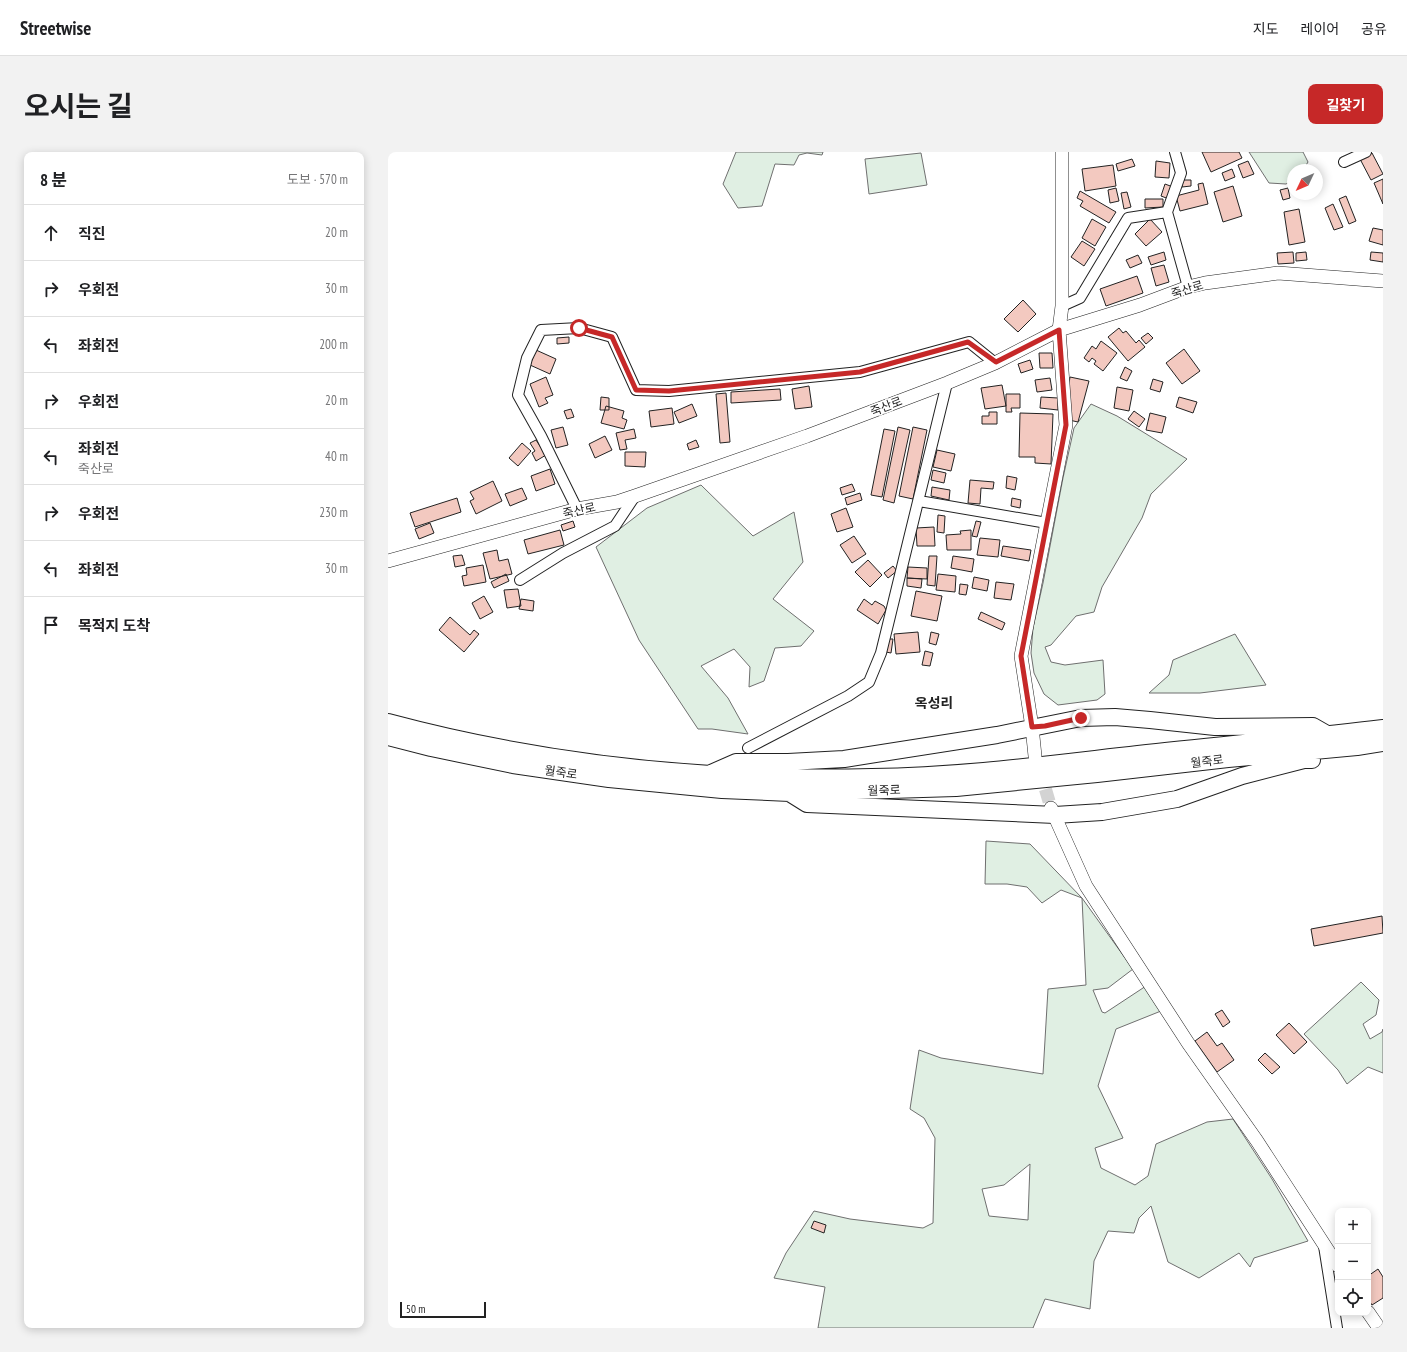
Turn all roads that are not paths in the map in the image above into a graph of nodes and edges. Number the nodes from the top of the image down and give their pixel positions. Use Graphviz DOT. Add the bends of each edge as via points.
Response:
graph roads {
  1 [pos="1062,152"];
  2 [pos="1175,152"];
  3 [pos="1366,152"];
  4 [pos="1344,162"];
  5 [pos="1167,212"];
  6 [pos="1383,281"];
  7 [pos="1188,287"];
  8 [pos="1062,306"];
  9 [pos="1059,330"];
  10 [pos="996,362"];
  11 [pos="947,382"];
  12 [pos="635,496"];
  13 [pos="919,501"];
  14 [pos="577,509"];
  15 [pos="1047,523"];
  16 [pos="388,561"];
  17 [pos="520,580"];
  18 [pos="388,722"];
  19 [pos="1032,727"];
  20 [pos="1383,728"];
  21 [pos="1328,735"];
  22 [pos="388,737"];
  23 [pos="1383,743"];
  24 [pos="1357,747"];
  25 [pos="748,748"];
  26 [pos="1035,756"];
  27 [pos="708,774"];
  28 [pos="790,793"];
  29 [pos="1053,812"];
  30 [pos="1323,1244"];
  31 [pos="1335,1262"];
  32 [pos="1370,1316"];
  33 [pos="1337,1328"];
  34 [pos="1378,1328"];
  1 -- 8 [label="street"];
  2 -- 5 [label="street" via="1181,173"];
  3 -- 4 [label="street"];
  5 -- 7 [label="street"];
  5 -- 8 [label="street" via="1128,218 1080,298"];
  6 -- 7 [label="street, 죽산로" via="1278,273"];
  7 -- 9 [label="street, 죽산로"];
  8 -- 9 [label="street"];
  9 -- 10 [label="street, 죽산로"];
  9 -- 15 [label="street" via="1066,425"];
  10 -- 11 [label="street, 죽산로"];
  10 -- 14 [label="street" via="968,342 860,372 669,391 636,390 612,337 579,328 541,330 527,358 518,395"];
  11 -- 12 [label="street, 죽산로" via="807,436"];
  11 -- 13 [label="street"];
  12 -- 14 [label="street, 죽산로"];
  12 -- 17 [label="street" via="615,526 563,553"];
  13 -- 15 [label="street"];
  13 -- 25 [label="street" via="881,653 869,682 848,696"];
  14 -- 16 [label="street, 죽산로"];
  15 -- 19 [label="street" via="1021,656"];
  18 -- 27 [label="main road, 월죽로" via="499,748 619,766"];
  19 -- 21 [label="main road" via="1081,718 1115,717 1215,727 1313,726"];
  19 -- 26 [label="street"];
  19 -- 27 [label="main road" via="997,735 844,759 736,762"];
  20 -- 21 [label="main road, 월죽로"];
  21 -- 27 [label="main road, 월죽로" via="946,773 783,778"];
  22 -- 28 [label="main road, 월죽로" via="513,765 609,779 722,790"];
  23 -- 24 [label="main road, 월죽로"];
  24 -- 28 [label="main road, 월죽로" via="956,788"];
  24 -- 29 [label="main road" via="1342,757 1304,760 1242,776 1178,799 1102,812"];
  28 -- 29 [label="main road" via="807,804"];
  29 -- 30 [label="street" via="1086,886"];
  30 -- 31 [label="street"];
  30 -- 33 [label="street"];
  32 -- 34 [label="street"];
}
